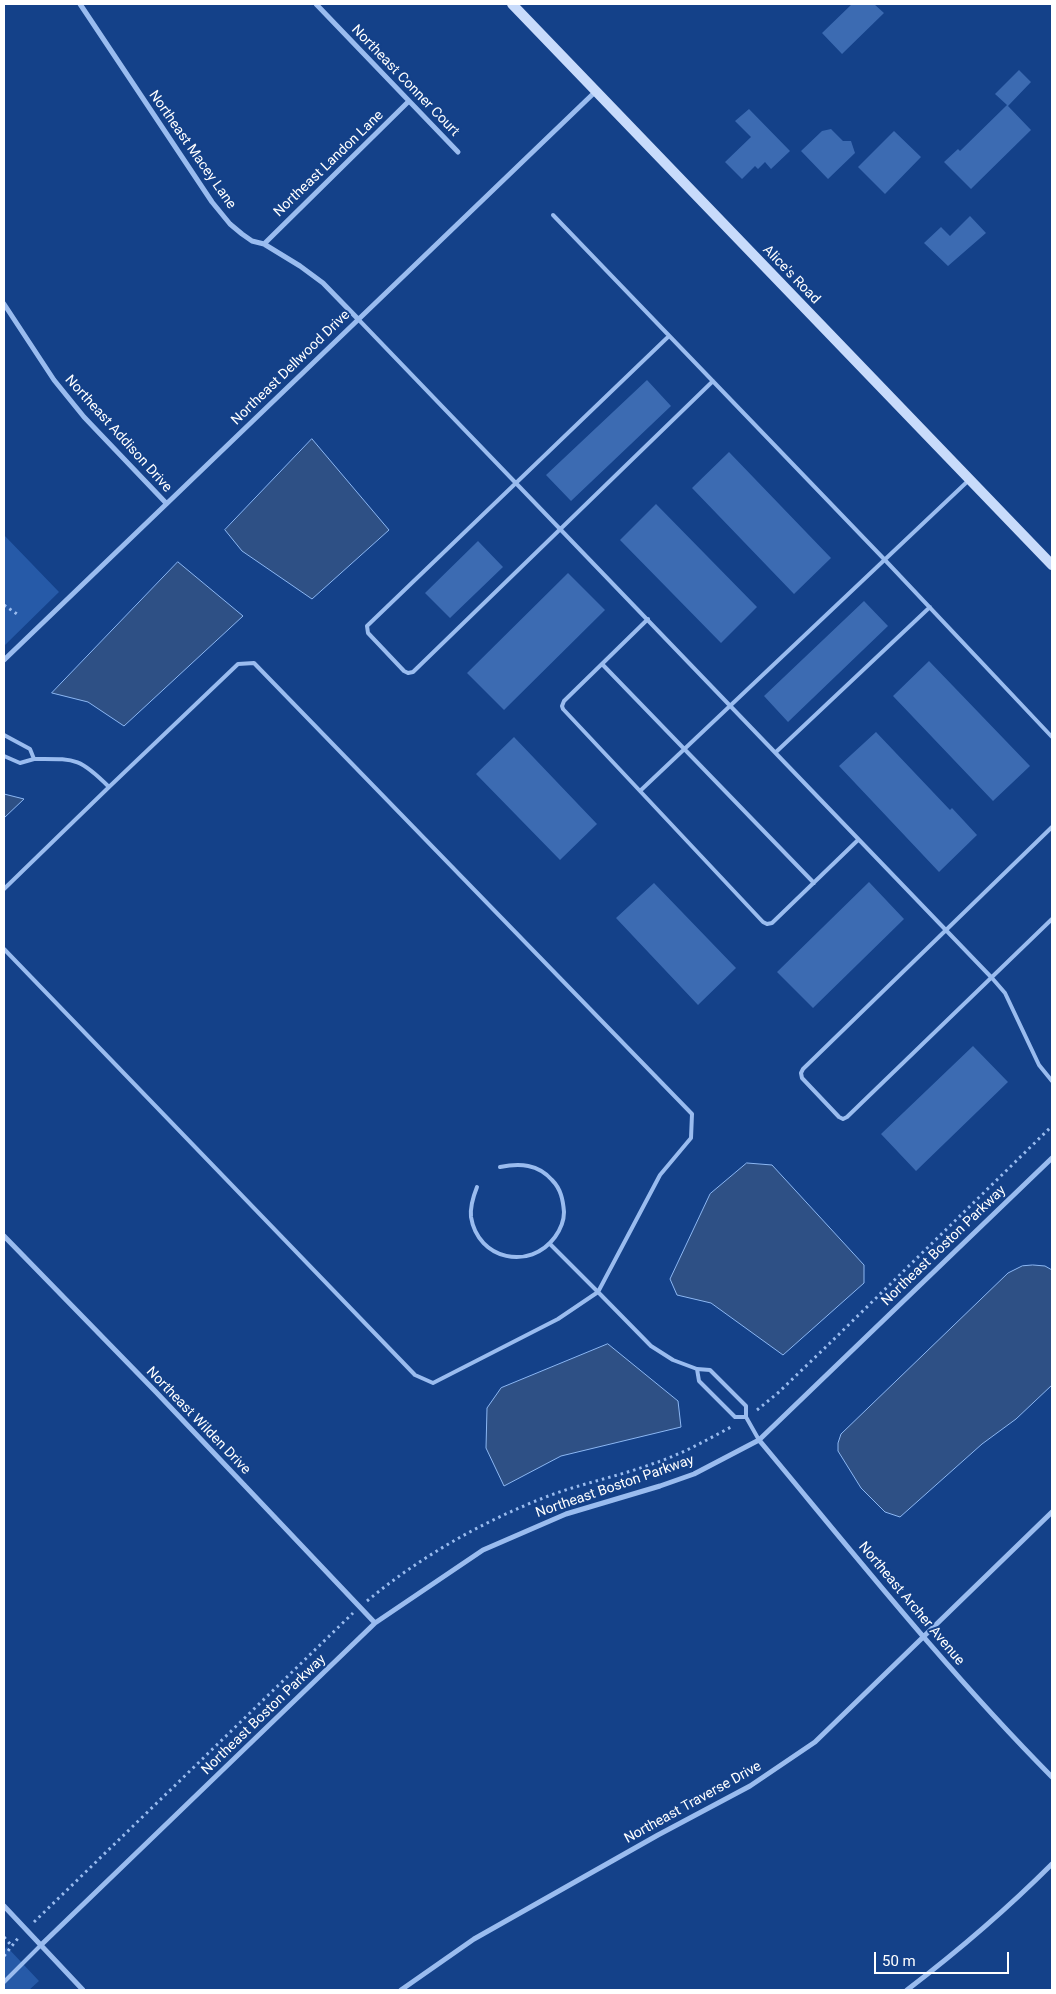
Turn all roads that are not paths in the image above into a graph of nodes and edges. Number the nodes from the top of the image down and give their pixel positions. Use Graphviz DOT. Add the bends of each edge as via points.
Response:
graph roads {
  1 [pos="80,4"];
  2 [pos="316,4"];
  3 [pos="512,4"];
  4 [pos="595,92"];
  5 [pos="409,101"];
  6 [pos="458,152"];
  7 [pos="553,215"];
  8 [pos="264,244"];
  9 [pos="4,304"];
  10 [pos="358,319"];
  11 [pos="670,336"];
  12 [pos="713,381"];
  13 [pos="970,480"];
  14 [pos="516,482"];
  15 [pos="166,503"];
  16 [pos="561,529"];
  17 [pos="884,559"];
  18 [pos="1052,565"];
  19 [pos="930,607"];
  20 [pos="648,619"];
  21 [pos="4,660"];
  22 [pos="602,664"];
  23 [pos="731,705"];
  24 [pos="4,736"];
  25 [pos="1052,736"];
  26 [pos="685,750"];
  27 [pos="776,752"];
  28 [pos="4,756"];
  29 [pos="34,759"];
  30 [pos="110,787"];
  31 [pos="640,792"];
  32 [pos="1052,827"];
  33 [pos="858,840"];
  34 [pos="814,883"];
  35 [pos="4,889"];
  36 [pos="1052,919"];
  37 [pos="946,930"];
  38 [pos="4,949"];
  39 [pos="992,978"];
  40 [pos="1052,1081"];
  41 [pos="1052,1158"];
  42 [pos="500,1167"];
  43 [pos="477,1187"];
  44 [pos="4,1236"];
  45 [pos="550,1244"];
  46 [pos="598,1292"];
  47 [pos="697,1369"];
  48 [pos="746,1417"];
  49 [pos="760,1440"];
  50 [pos="1052,1512"];
  51 [pos="375,1623"];
  52 [pos="922,1636"];
  53 [pos="1052,1777"];
  54 [pos="1052,1864"];
  55 [pos="4,1906"];
  56 [pos="42,1945"];
  57 [pos="4,1982"];
  58 [pos="83,1990"];
  59 [pos="401,1990"];
  60 [pos="908,1990"];
  1 -- 8 [label="street, Northeast Macey Lane" via="212,202 242,234"];
  2 -- 5 [label="street, Northeast Conner Court"];
  3 -- 4 [label="main road, Alice's Road"];
  4 -- 10 [label="street, Northeast Dellwood Drive"];
  4 -- 13 [label="main road, Alice's Road"];
  5 -- 6 [label="street, Northeast Conner Court"];
  5 -- 8 [label="street, Northeast Landon Lane"];
  7 -- 11 [label="lane"];
  8 -- 10 [label="street, Northeast Macey Lane" via="323,283"];
  9 -- 15 [label="street, Northeast Addison Drive" via="54,380"];
  10 -- 14 [label="lane"];
  10 -- 15 [label="street, Northeast Dellwood Drive"];
  11 -- 12 [label="lane"];
  11 -- 14 [label="lane"];
  12 -- 16 [label="lane"];
  12 -- 17 [label="lane"];
  13 -- 17 [label="lane"];
  13 -- 18 [label="main road, Alice's Road"];
  14 -- 16 [label="lane"];
  14 -- 16 [label="lane" via="367,626 368,633 404,671 413,672"];
  15 -- 21 [label="street, Northeast Dellwood Drive"];
  16 -- 20 [label="lane"];
  17 -- 19 [label="lane"];
  17 -- 23 [label="lane"];
  19 -- 25 [label="lane"];
  19 -- 27 [label="lane"];
  20 -- 22 [label="lane"];
  20 -- 23 [label="lane"];
  22 -- 26 [label="lane"];
  22 -- 31 [label="lane" via="564,701 563,709"];
  23 -- 26 [label="lane"];
  23 -- 27 [label="lane"];
  24 -- 29 [label="lane" via="30,749"];
  26 -- 31 [label="lane"];
  26 -- 34 [label="lane"];
  27 -- 33 [label="lane"];
  28 -- 29 [label="lane" via="20,763"];
  29 -- 30 [label="lane" via="70,759 84,764"];
  30 -- 35 [label="lane"];
  30 -- 46 [label="lane" via="238,664 254,663 692,1114 691,1138 660,1175"];
  31 -- 34 [label="lane" via="767,924 772,923"];
  32 -- 37 [label="lane"];
  33 -- 34 [label="lane"];
  33 -- 37 [label="lane"];
  36 -- 39 [label="lane"];
  37 -- 39 [label="lane"];
  37 -- 39 [label="lane" via="803,1069 802,1078 839,1117 847,1117"];
  38 -- 46 [label="lane" via="415,1375 433,1383 558,1319"];
  39 -- 40 [label="lane" via="1005,993 1039,1065"];
  41 -- 49 [label="street, Northeast Boston Parkway"];
  42 -- 45 [label="lane" via="532,1166 546,1173 557,1185 563,1200 564,1216"];
  43 -- 45 [label="lane" via="471,1216 475,1230 495,1252 523,1257 538,1253"];
  44 -- 51 [label="street, Northeast Wilden Drive"];
  45 -- 46 [label="lane"];
  46 -- 47 [label="lane" via="651,1346 673,1360"];
  47 -- 48 [label="lane" via="699,1381 735,1417"];
  47 -- 48 [label="lane" via="710,1370 746,1406"];
  48 -- 49 [label="lane"];
  49 -- 51 [label="street, Northeast Boston Parkway" via="694,1474 566,1514 483,1550"];
  49 -- 52 [label="street, Northeast Archer Avenue"];
  50 -- 52 [label="street, Northeast Traverse Drive"];
  51 -- 56 [label="street, Northeast Boston Parkway"];
  52 -- 53 [label="street, Northeast Archer Avenue"];
  52 -- 59 [label="street, Northeast Traverse Drive" via="815,1742 750,1786 474,1939"];
  54 -- 60 [label="street" via="952,1955"];
  55 -- 56 [label="street"];
  56 -- 57 [label="lane"];
  56 -- 58 [label="street"];
}
